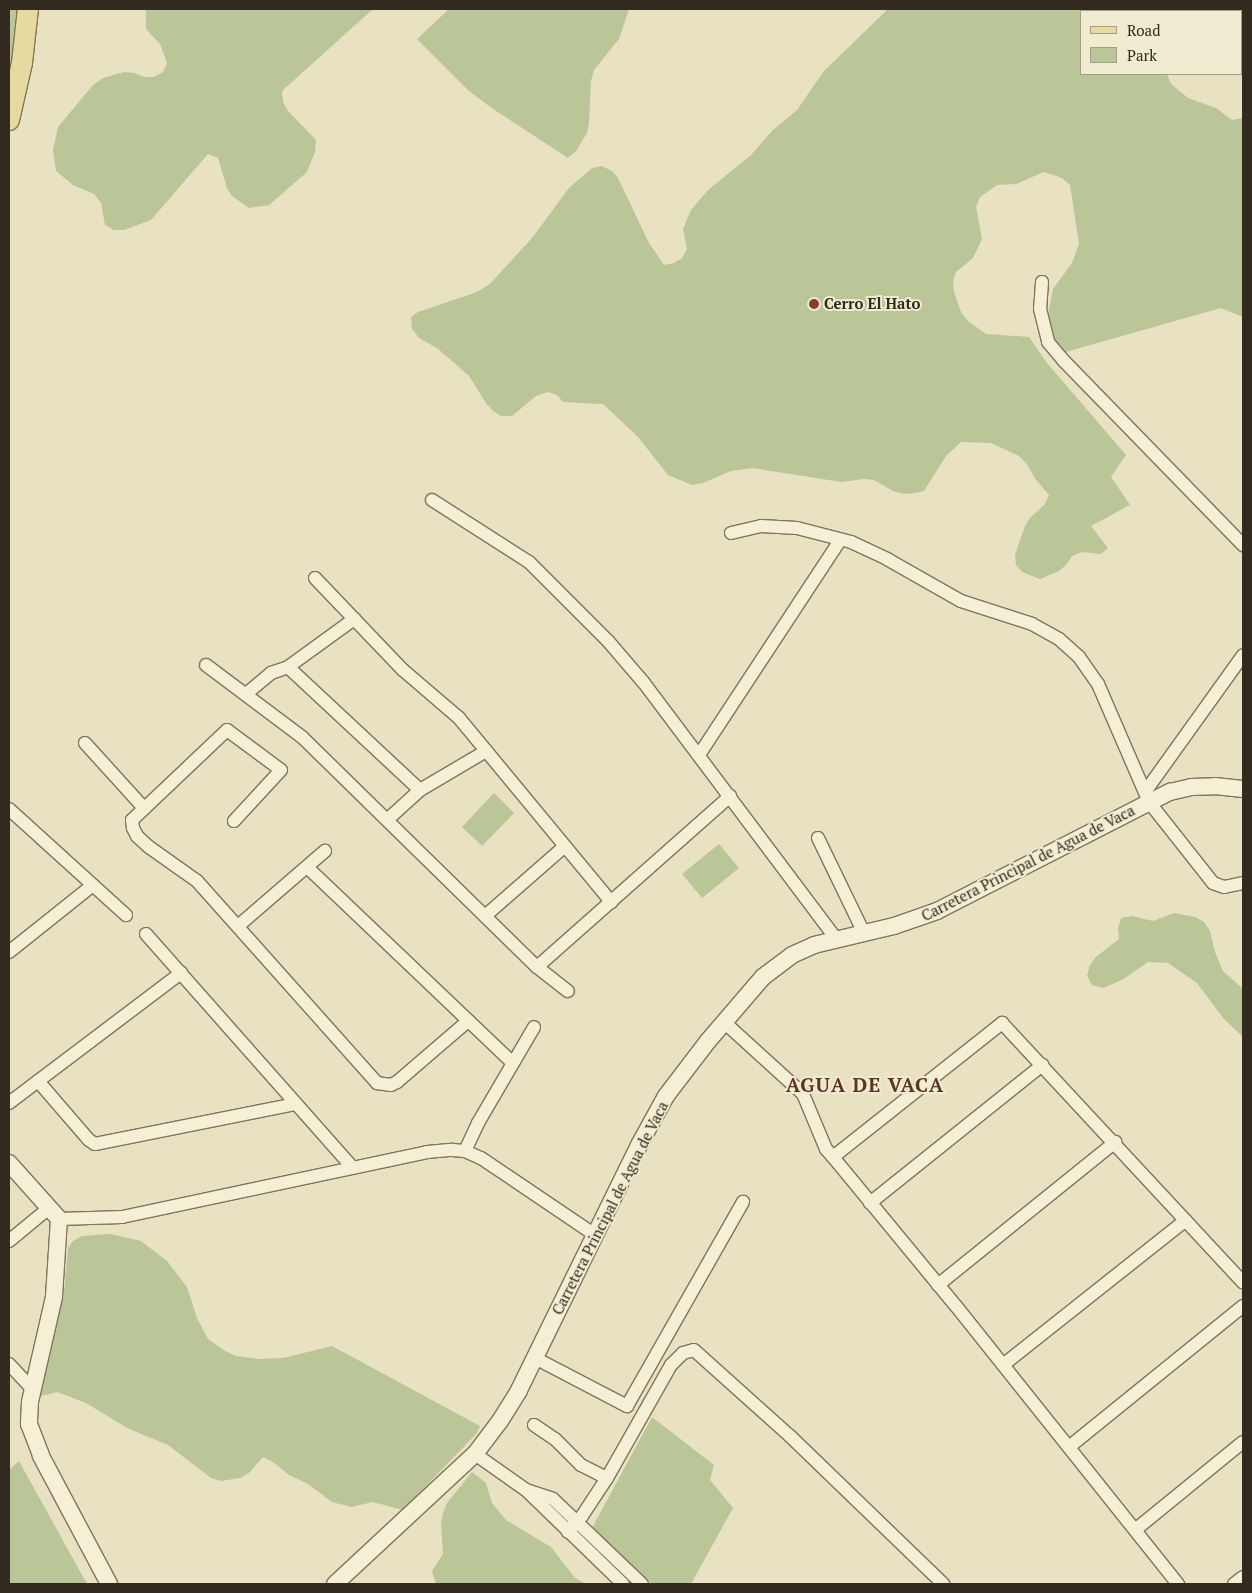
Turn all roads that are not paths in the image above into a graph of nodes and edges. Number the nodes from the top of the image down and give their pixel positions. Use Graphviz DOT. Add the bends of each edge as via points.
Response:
graph roads {
  1 [pos="28,9"];
  2 [pos="9,120"];
  3 [pos="1042,282"];
  4 [pos="432,500"];
  5 [pos="731,533"];
  6 [pos="840,540"];
  7 [pos="1243,545"];
  8 [pos="315,578"];
  9 [pos="354,619"];
  10 [pos="1243,655"];
  11 [pos="206,665"];
  12 [pos="288,667"];
  13 [pos="246,694"];
  14 [pos="84,743"];
  15 [pos="486,751"];
  16 [pos="698,755"];
  17 [pos="1243,789"];
  18 [pos="420,790"];
  19 [pos="730,796"];
  20 [pos="1147,798"];
  21 [pos="144,808"];
  22 [pos="10,812"];
  23 [pos="387,820"];
  24 [pos="234,821"];
  25 [pos="818,838"];
  26 [pos="564,846"];
  27 [pos="326,851"];
  28 [pos="306,867"];
  29 [pos="1243,883"];
  30 [pos="93,885"];
  31 [pos="611,902"];
  32 [pos="126,915"];
  33 [pos="486,916"];
  34 [pos="238,926"];
  35 [pos="864,933"];
  36 [pos="146,934"];
  37 [pos="836,940"];
  38 [pos="9,952"];
  39 [pos="538,967"];
  40 [pos="181,973"];
  41 [pos="568,990"];
  42 [pos="468,1021"];
  43 [pos="724,1022"];
  44 [pos="534,1028"];
  45 [pos="513,1063"];
  46 [pos="1042,1065"];
  47 [pos="38,1081"];
  48 [pos="9,1104"];
  49 [pos="296,1104"];
  50 [pos="1115,1142"];
  51 [pos="465,1151"];
  52 [pos="832,1157"];
  53 [pos="9,1163"];
  54 [pos="353,1168"];
  55 [pos="743,1202"];
  56 [pos="870,1203"];
  57 [pos="54,1213"];
  58 [pos="1186,1220"];
  59 [pos="595,1235"];
  60 [pos="9,1241"];
  61 [pos="1243,1282"];
  62 [pos="938,1285"];
  63 [pos="1243,1306"];
  64 [pos="535,1358"];
  65 [pos="9,1364"];
  66 [pos="1003,1365"];
  67 [pos="32,1389"];
  68 [pos="534,1425"];
  69 [pos="1243,1442"];
  70 [pos="1069,1447"];
  71 [pos="476,1454"];
  72 [pos="607,1478"];
  73 [pos="572,1527"];
  74 [pos="1135,1530"];
  75 [pos="1243,1576"];
  76 [pos="109,1584"];
  77 [pos="335,1584"];
  78 [pos="623,1584"];
  79 [pos="642,1584"];
  80 [pos="943,1584"];
  81 [pos="1178,1584"];
  82 [pos="1234,1584"];
  1 -- 2 [label="main road" via="22,63"];
  3 -- 7 [label="street" via="1040,308 1048,342"];
  4 -- 16 [label="street" via="529,562 560,591 644,683"];
  5 -- 6 [label="street" via="761,526 797,528"];
  6 -- 16 [label="street"];
  6 -- 20 [label="street" via="887,559 961,601 1032,624 1059,639 1079,657 1098,684"];
  8 -- 9 [label="street"];
  9 -- 12 [label="street"];
  9 -- 15 [label="street" via="404,670 459,718"];
  10 -- 20 [label="street"];
  11 -- 13 [label="street"];
  12 -- 13 [label="street" via="271,673"];
  12 -- 18 [label="street"];
  13 -- 23 [label="street" via="302,737"];
  14 -- 21 [label="street"];
  15 -- 18 [label="street"];
  15 -- 26 [label="street"];
  16 -- 19 [label="street"];
  17 -- 20 [label="street, Carretera Principal de Agua de Vaca" via="1191,787"];
  18 -- 23 [label="street"];
  19 -- 31 [label="street"];
  19 -- 37 [label="street"];
  20 -- 29 [label="street" via="1213,883 1224,887"];
  20 -- 35 [label="street, Carretera Principal de Agua de Vaca" via="937,911"];
  21 -- 24 [label="street" via="227,730 281,770"];
  21 -- 34 [label="street" via="132,820 137,836 197,881"];
  22 -- 30 [label="street"];
  23 -- 33 [label="street"];
  25 -- 35 [label="street"];
  26 -- 31 [label="street"];
  26 -- 33 [label="street"];
  27 -- 28 [label="street"];
  28 -- 34 [label="street"];
  28 -- 42 [label="street"];
  30 -- 32 [label="street"];
  30 -- 38 [label="street"];
  31 -- 39 [label="street"];
  33 -- 39 [label="street"];
  34 -- 42 [label="street" via="377,1083 391,1085 405,1077"];
  35 -- 37 [label="street, Carretera Principal de Agua de Vaca"];
  36 -- 40 [label="street"];
  37 -- 43 [label="street, Carretera Principal de Agua de Vaca" via="814,945 780,964 748,993"];
  39 -- 41 [label="street"];
  40 -- 47 [label="street"];
  40 -- 49 [label="street"];
  42 -- 45 [label="street"];
  43 -- 52 [label="street" via="803,1094"];
  43 -- 59 [label="street, Carretera Principal de Agua de Vaca" via="666,1096"];
  44 -- 45 [label="street"];
  45 -- 51 [label="street"];
  46 -- 50 [label="street"];
  46 -- 52 [label="street" via="1002,1023"];
  46 -- 56 [label="street"];
  47 -- 48 [label="street"];
  47 -- 49 [label="street" via="95,1144"];
  49 -- 54 [label="street"];
  50 -- 58 [label="street"];
  50 -- 62 [label="street"];
  51 -- 54 [label="street" via="427,1152"];
  51 -- 59 [label="street" via="481,1158"];
  52 -- 56 [label="street"];
  53 -- 57 [label="street"];
  54 -- 57 [label="street" via="122,1218"];
  55 -- 64 [label="street" via="627,1406"];
  56 -- 62 [label="street"];
  57 -- 60 [label="street"];
  57 -- 67 [label="street" via="54,1297"];
  58 -- 61 [label="street"];
  58 -- 66 [label="street"];
  59 -- 64 [label="street, Carretera Principal de Agua de Vaca"];
  62 -- 66 [label="street"];
  63 -- 70 [label="street"];
  64 -- 71 [label="street, Carretera Principal de Agua de Vaca" via="500,1421"];
  65 -- 67 [label="street"];
  66 -- 70 [label="street"];
  67 -- 76 [label="street" via="29,1424 41,1456"];
  68 -- 72 [label="street" via="555,1439 581,1465"];
  69 -- 74 [label="street"];
  70 -- 74 [label="street"];
  71 -- 73 [label="street" via="526,1490 553,1499"];
  71 -- 77 [label="street, Carretera Principal de Agua de Vaca"];
  72 -- 73 [label="street"];
  72 -- 80 [label="street" via="670,1365 682,1353 694,1350 790,1436"];
  73 -- 78 [label="street"];
  73 -- 79 [label="street"];
  74 -- 81 [label="street"];
  75 -- 82 [label="street"];
}
